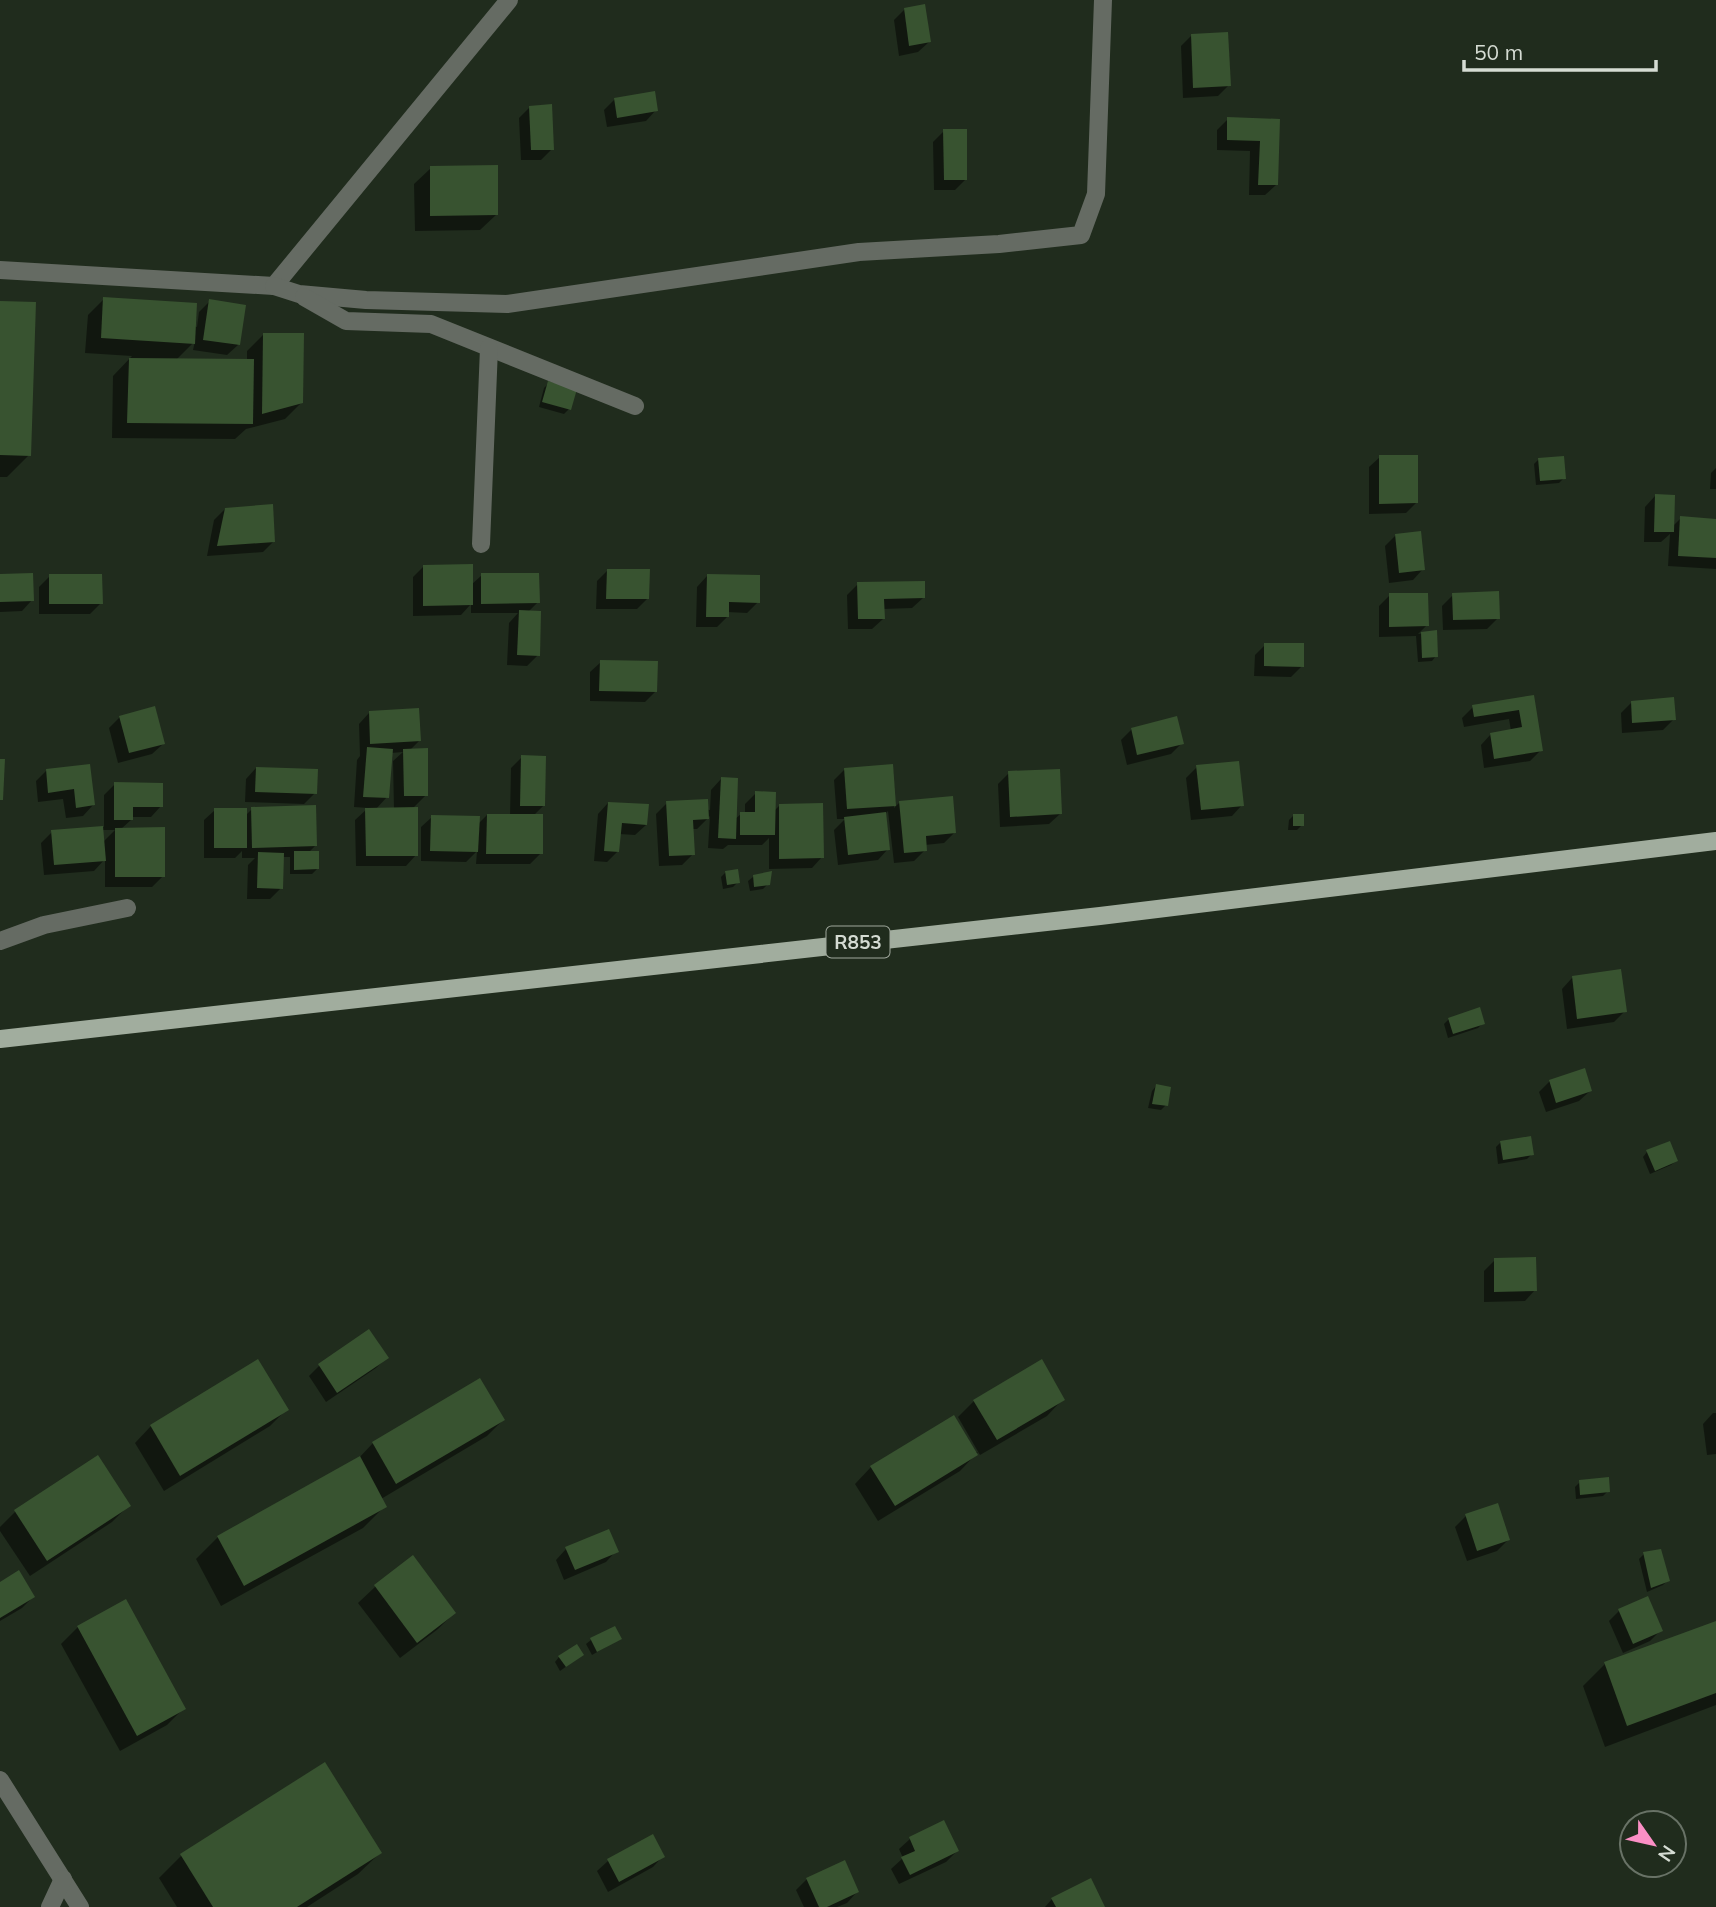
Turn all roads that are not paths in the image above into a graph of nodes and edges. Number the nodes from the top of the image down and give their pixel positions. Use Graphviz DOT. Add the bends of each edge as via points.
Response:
graph roads {
  1 [pos="509,0"];
  2 [pos="1103,0"];
  3 [pos="0,270"];
  4 [pos="274,286"];
  5 [pos="299,294"];
  6 [pos="489,348"];
  7 [pos="635,406"];
  8 [pos="481,544"];
  9 [pos="1716,841"];
  10 [pos="127,908"];
  11 [pos="0,941"];
  12 [pos="0,1039"];
  13 [pos="0,1780"];
  14 [pos="63,1879"];
  15 [pos="50,1907"];
  16 [pos="80,1907"];
  1 -- 4 [label="street"];
  2 -- 5 [label="street" via="1096,194 1081,235 859,252 507,304"];
  3 -- 4 [label="street"];
  4 -- 5 [label="street"];
  5 -- 6 [label="street" via="346,321 431,324"];
  6 -- 7 [label="street"];
  6 -- 8 [label="street"];
  9 -- 12 [label="main road, R853" via="1100,916"];
  10 -- 11 [label="street" via="44,925"];
  13 -- 14 [label="street"];
  14 -- 15 [label="street"];
  14 -- 16 [label="street"];
}
